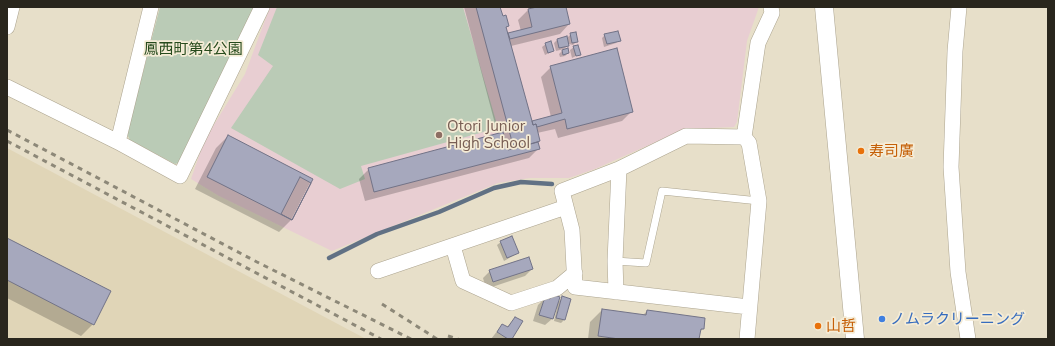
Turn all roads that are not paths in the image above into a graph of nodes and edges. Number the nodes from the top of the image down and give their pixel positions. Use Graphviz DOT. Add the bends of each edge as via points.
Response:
graph roads {
  1 [pos="12,7"];
  2 [pos="151,7"];
  3 [pos="262,7"];
  4 [pos="771,7"];
  5 [pos="824,7"];
  6 [pos="959,7"];
  7 [pos="7,27"];
  8 [pos="7,87"];
  9 [pos="744,137"];
  10 [pos="118,142"];
  11 [pos="619,169"];
  12 [pos="759,202"];
  13 [pos="566,207"];
  14 [pos="453,246"];
  15 [pos="615,261"];
  16 [pos="378,271"];
  17 [pos="575,273"];
  18 [pos="616,292"];
  19 [pos="749,307"];
  20 [pos="747,339"];
  21 [pos="855,339"];
  22 [pos="968,339"];
  1 -- 7 [label="street"];
  2 -- 10 [label="street"];
  3 -- 10 [label="street" via="180,176"];
  4 -- 9 [label="street" via="772,13 758,43"];
  5 -- 21 [label="street"];
  6 -- 22 [label="street" via="951,166 958,272"];
  8 -- 10 [label="street"];
  9 -- 11 [label="street" via="686,136"];
  9 -- 12 [label="street" via="749,143"];
  11 -- 13 [label="street" via="562,191"];
  11 -- 15 [label="street"];
  12 -- 15 [label="lane" via="662,191 646,263"];
  12 -- 19 [label="street"];
  13 -- 14 [label="street"];
  13 -- 17 [label="street" via="572,230"];
  14 -- 16 [label="street"];
  14 -- 17 [label="street" via="463,281 511,303 557,288"];
  15 -- 18 [label="street"];
  17 -- 18 [label="street" via="575,286"];
  18 -- 19 [label="street"];
  19 -- 20 [label="street"];
}
